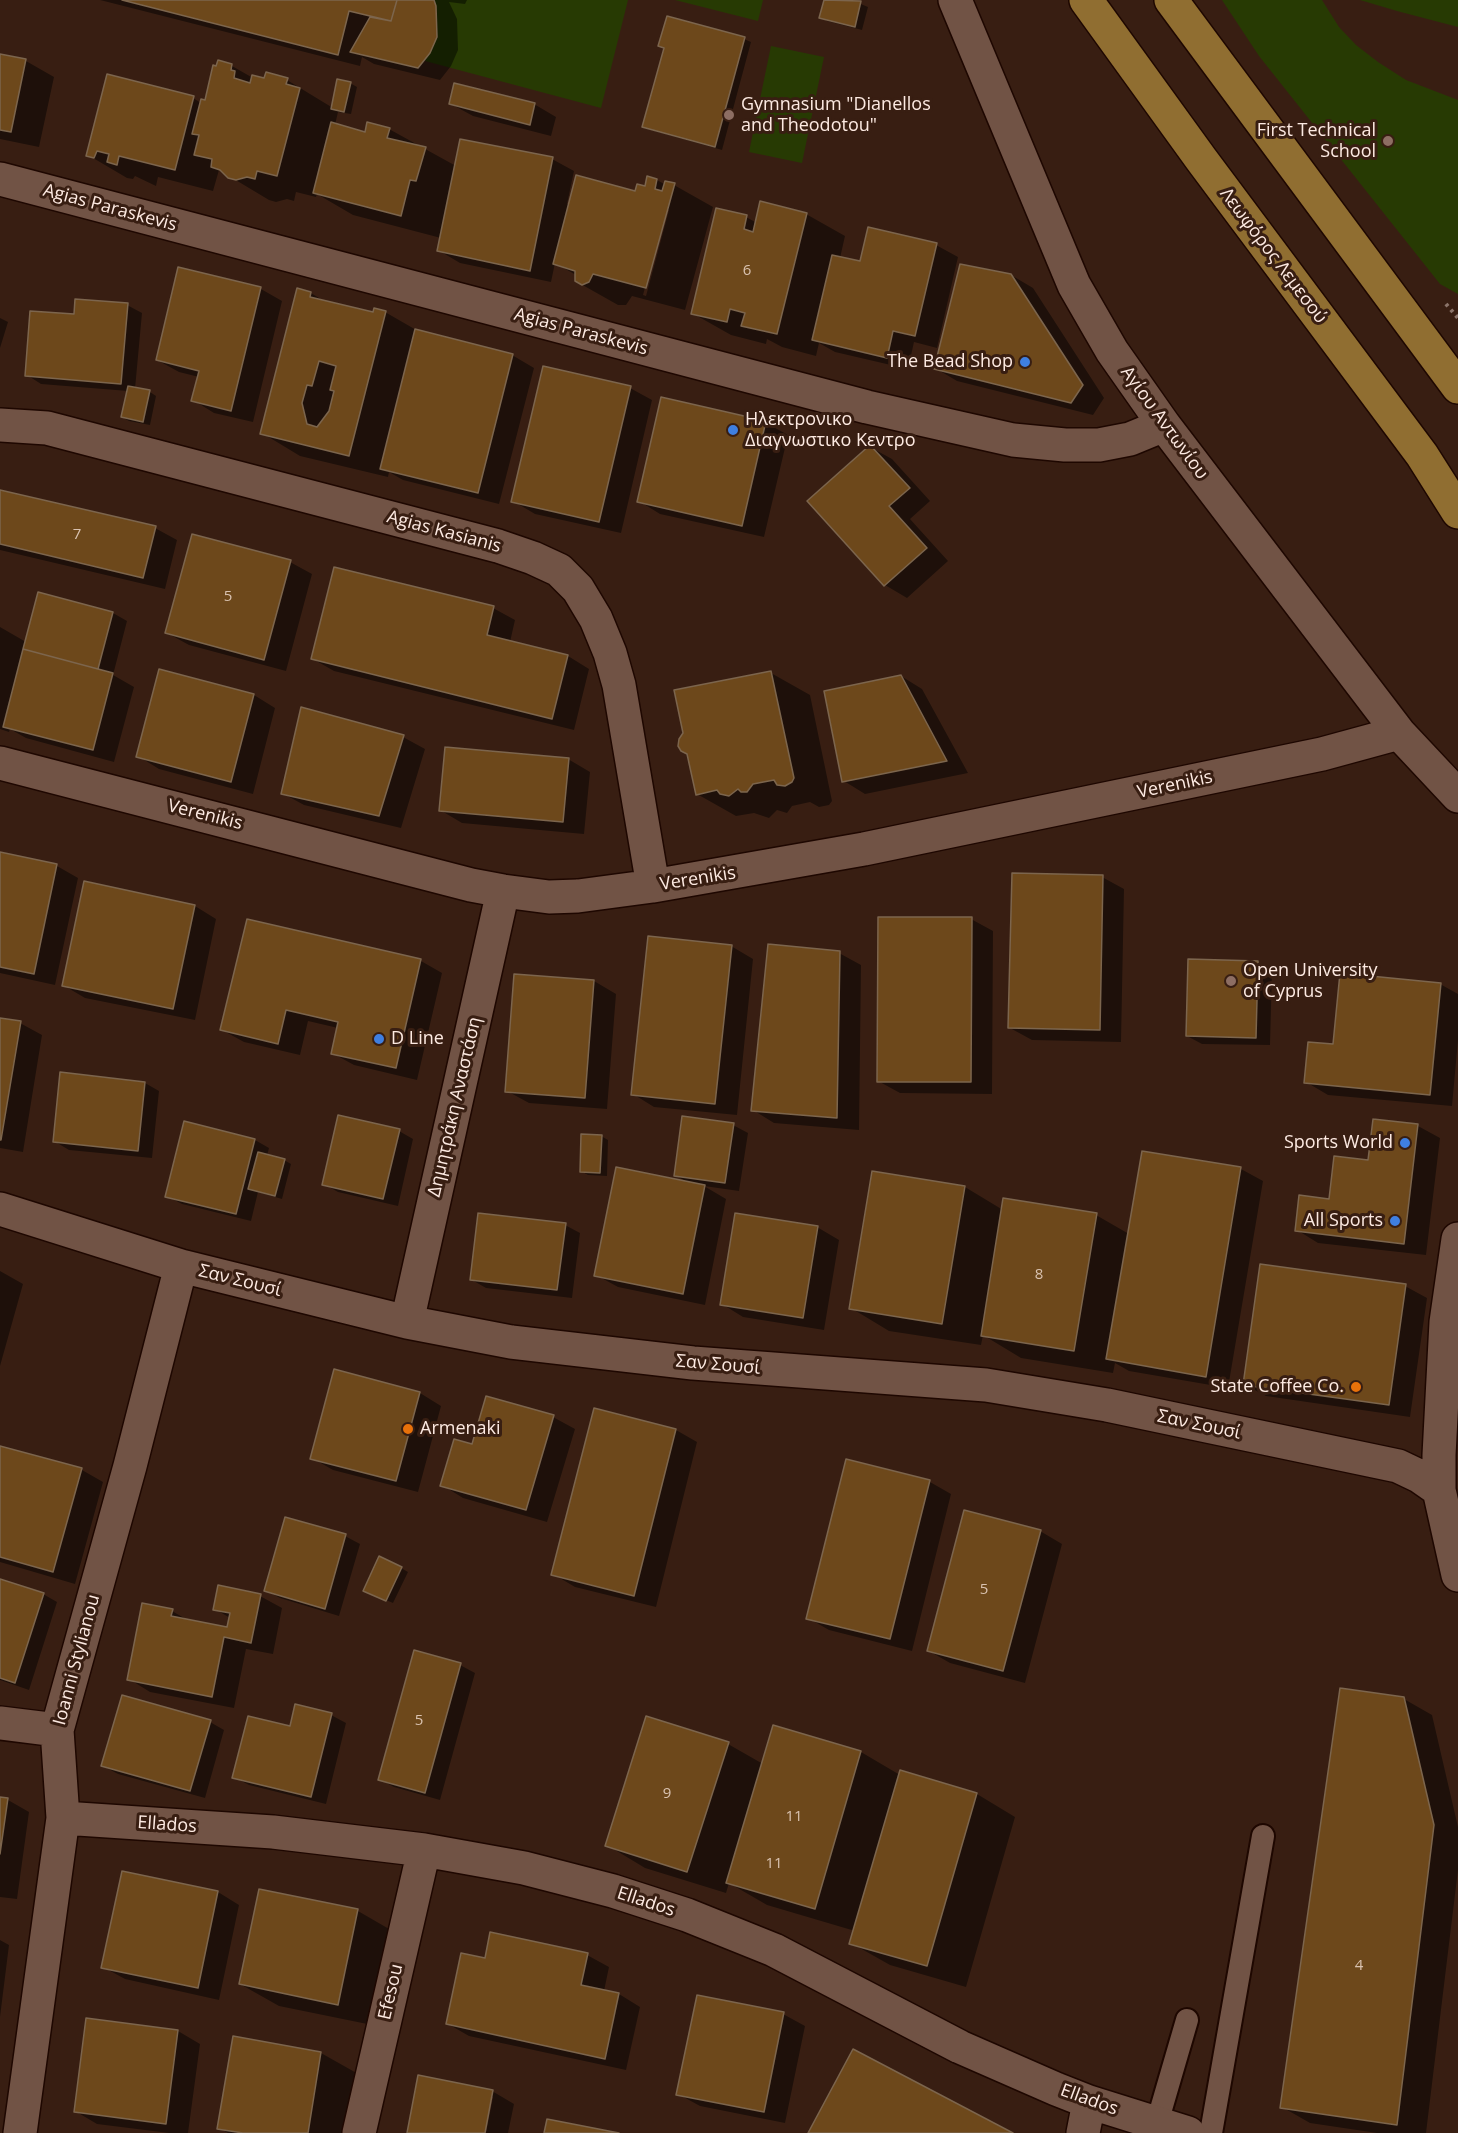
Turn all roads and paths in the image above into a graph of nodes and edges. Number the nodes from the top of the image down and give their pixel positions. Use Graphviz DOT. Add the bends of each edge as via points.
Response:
graph roads {
  1 [pos="955,0"];
  2 [pos="1086,0"];
  3 [pos="1171,0"];
  4 [pos="0,179"];
  5 [pos="1458,387"];
  6 [pos="0,425"];
  7 [pos="1164,425"];
  8 [pos="1458,512"];
  9 [pos="1399,733"];
  10 [pos="0,763"];
  11 [pos="1458,796"];
  12 [pos="653,886"];
  13 [pos="503,891"];
  14 [pos="0,1209"];
  15 [pos="1458,1239"];
  16 [pos="181,1266"];
  17 [pos="407,1322"];
  18 [pos="1439,1490"];
  19 [pos="1458,1575"];
  20 [pos="0,1723"];
  21 [pos="57,1730"];
  22 [pos="63,1818"];
  23 [pos="1263,1836"];
  24 [pos="424,1850"];
  25 [pos="1187,2020"];
  26 [pos="1086,2118"];
  27 [pos="1157,2123"];
  28 [pos="20,2133"];
  29 [pos="359,2133"];
  30 [pos="1188,2133"];
  31 [pos="1211,2133"];
  1 -- 7 [label="street, Αγίου Αντωνίου" via="1074,285 1112,351"];
  2 -- 8 [label="main road, Λεωφόρος Λεμεσού" via="1422,455"];
  3 -- 5 [label="main road"];
  4 -- 7 [label="street, Agias Paraskevis" via="867,407 1013,440 1099,445 1130,439"];
  6 -- 12 [label="street, Agias Kasianis" via="47,428 498,546 559,570 578,589 610,653"];
  7 -- 9 [label="street, Αγίου Αντωνίου"];
  9 -- 11 [label="street, Αγίου Αντωνίου"];
  9 -- 12 [label="street, Verenikis" via="1322,754 1059,809"];
  10 -- 13 [label="street, Verenikis"];
  12 -- 13 [label="street, Verenikis" via="549,897"];
  13 -- 17 [label="street, Δημητράκη Αναστάση"];
  14 -- 16 [label="street, Σαν Σουσί"];
  15 -- 18 [label="street" via="1446,1322"];
  16 -- 17 [label="street, Σαν Σουσί"];
  16 -- 21 [label="street, Ioanni Stylianou"];
  17 -- 18 [label="street, Σαν Σουσί" via="511,1342 693,1364 986,1385 1107,1405 1398,1466"];
  18 -- 19 [label="street"];
  20 -- 21 [label="street"];
  21 -- 22 [label="street, Ioanni Stylianou"];
  22 -- 24 [label="street, Ellados" via="273,1832"];
  22 -- 28 [label="street, Ioanni Stylianou"];
  23 -- 31 [label="lane"];
  24 -- 26 [label="street, Ellados" via="524,1868 613,1891 774,1950"];
  24 -- 29 [label="street, Efesou"];
  25 -- 27 [label="lane"];
  26 -- 27 [label="street, Ellados"];
  27 -- 30 [label="street, Ellados"];
}
